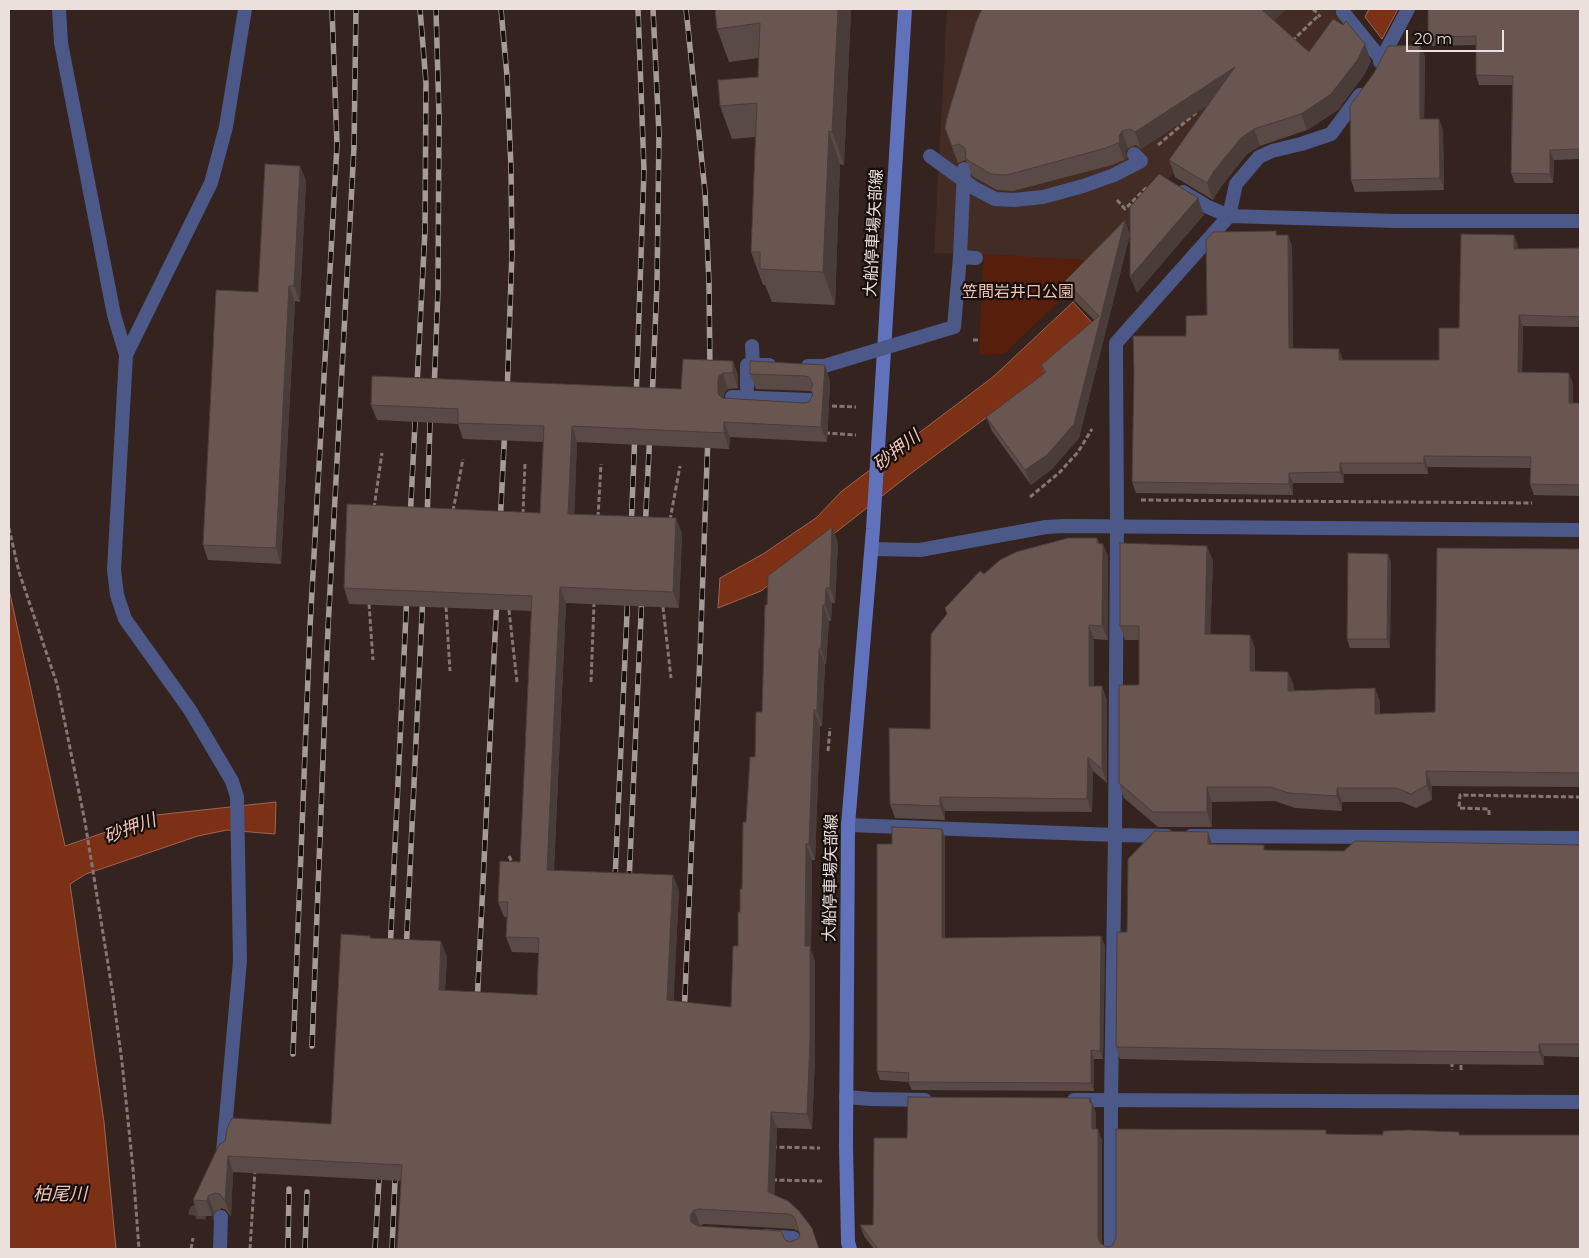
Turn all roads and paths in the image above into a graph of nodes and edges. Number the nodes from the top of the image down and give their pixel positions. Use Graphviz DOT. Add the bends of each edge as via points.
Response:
graph roads {
  1 [pos="60,9"];
  2 [pos="245,9"];
  3 [pos="905,9"];
  4 [pos="1312,9"];
  5 [pos="1408,9"];
  6 [pos="1318,15"];
  7 [pos="1346,15"];
  8 [pos="1323,20"];
  9 [pos="1292,42"];
  10 [pos="1381,59"];
  11 [pos="1374,73"];
  12 [pos="1365,88"];
  13 [pos="1200,110"];
  14 [pos="930,156"];
  15 [pos="1137,157"];
  16 [pos="964,170"];
  17 [pos="1170,184"];
  18 [pos="1229,216"];
  19 [pos="1580,221"];
  20 [pos="960,257"];
  21 [pos="976,258"];
  22 [pos="752,346"];
  23 [pos="126,355"];
  24 [pos="753,365"];
  25 [pos="780,365"];
  26 [pos="797,366"];
  27 [pos="747,388"];
  28 [pos="732,402"];
  29 [pos="810,405"];
  30 [pos="1095,423"];
  31 [pos="382,453"];
  32 [pos="463,459"];
  33 [pos="525,463"];
  34 [pos="601,464"];
  35 [pos="680,466"];
  36 [pos="1030,496"];
  37 [pos="1139,500"];
  38 [pos="1542,503"];
  39 [pos="374,511"];
  40 [pos="452,515"];
  41 [pos="523,518"];
  42 [pos="598,521"];
  43 [pos="669,523"];
  44 [pos="1118,526"];
  45 [pos="9,528"];
  46 [pos="1580,530"];
  47 [pos="872,549"];
  48 [pos="369,604"];
  49 [pos="594,604"];
  50 [pos="663,607"];
  51 [pos="446,608"];
  52 [pos="509,610"];
  53 [pos="373,660"];
  54 [pos="450,671"];
  55 [pos="670,678"];
  56 [pos="517,682"];
  57 [pos="590,682"];
  58 [pos="1580,797"];
  59 [pos="1489,808"];
  60 [pos="848,825"];
  61 [pos="1114,836"];
  62 [pos="1580,838"];
  63 [pos="509,856"];
  64 [pos="516,870"];
  65 [pos="1461,1052"];
  66 [pos="1452,1055"];
  67 [pos="1452,1070"];
  68 [pos="1461,1070"];
  69 [pos="846,1098"];
  70 [pos="938,1100"];
  71 [pos="1063,1100"];
  72 [pos="1111,1101"];
  73 [pos="1580,1102"];
  74 [pos="766,1147"];
  75 [pos="820,1148"];
  76 [pos="223,1152"];
  77 [pos="256,1164"];
  78 [pos="822,1181"];
  79 [pos="773,1182"];
  80 [pos="221,1217"];
  81 [pos="750,1236"];
  82 [pos="193,1238"];
  83 [pos="138,1249"];
  84 [pos="191,1249"];
  85 [pos="220,1249"];
  86 [pos="250,1249"];
  87 [pos="797,1249"];
  88 [pos="850,1249"];
  89 [pos="1111,1249"];
  1 -- 23 [label="street" via="61,43 114,315"];
  2 -- 23 [label="street" via="226,127 211,183"];
  3 -- 47 [label="main road, 大船停車場矢部線"];
  4 -- 6 [label="path"];
  5 -- 10 [label="street"];
  6 -- 8 [label="path"];
  6 -- 9 [label="path"];
  7 -- 10 [label="street"];
  10 -- 11 [label="street"];
  12 -- 18 [label="street" via="1331,134 1259,157 1236,184"];
  13 -- 15 [label="path"];
  14 -- 15 [label="street" via="974,188 995,199 1014,200 1042,197 1083,186 1114,175"];
  16 -- 20 [label="street, bridge"];
  17 -- 18 [label="street"];
  18 -- 19 [label="street" via="1396,221"];
  18 -- 44 [label="street" via="1116,343"];
  20 -- 21 [label="street"];
  20 -- 26 [label="street, bridge" via="954,327 824,366"];
  22 -- 24 [label="street"];
  23 -- 76 [label="street" via="114,570 118,595 125,619 190,710 232,781 237,798 240,961"];
  24 -- 25 [label="street, bridge"];
  24 -- 27 [label="street, bridge" via="747,365"];
  28 -- 29 [label="street"];
  30 -- 36 [label="path" via="1078,452 1059,473"];
  31 -- 39 [label="path"];
  32 -- 40 [label="path"];
  33 -- 41 [label="path"];
  34 -- 42 [label="path"];
  35 -- 43 [label="path"];
  37 -- 38 [label="path"];
  44 -- 46 [label="street"];
  44 -- 47 [label="street" via="1046,527 920,550"];
  44 -- 61 [label="street"];
  45 -- 83 [label="path" via="19,572 58,684 85,822 122,1062"];
  47 -- 60 [label="main road, 大船停車場矢部線"];
  48 -- 53 [label="path"];
  49 -- 57 [label="path"];
  50 -- 55 [label="path"];
  51 -- 54 [label="path"];
  52 -- 56 [label="path"];
  58 -- 59 [label="path" via="1460,795 1459,808"];
  60 -- 61 [label="street"];
  60 -- 69 [label="main road, 大船停車場矢部線"];
  61 -- 62 [label="street"];
  61 -- 72 [label="street"];
  63 -- 64 [label="path"];
  65 -- 68 [label="path"];
  66 -- 67 [label="path"];
  69 -- 70 [label="street"];
  69 -- 88 [label="main road, 大船停車場矢部線"];
  71 -- 72 [label="street"];
  72 -- 73 [label="street"];
  72 -- 89 [label="street"];
  74 -- 75 [label="path"];
  77 -- 86 [label="path"];
  78 -- 79 [label="path" via="766,1181"];
  80 -- 85 [label="street"];
  81 -- 87 [label="street" via="793,1238"];
  82 -- 84 [label="path"];
}
